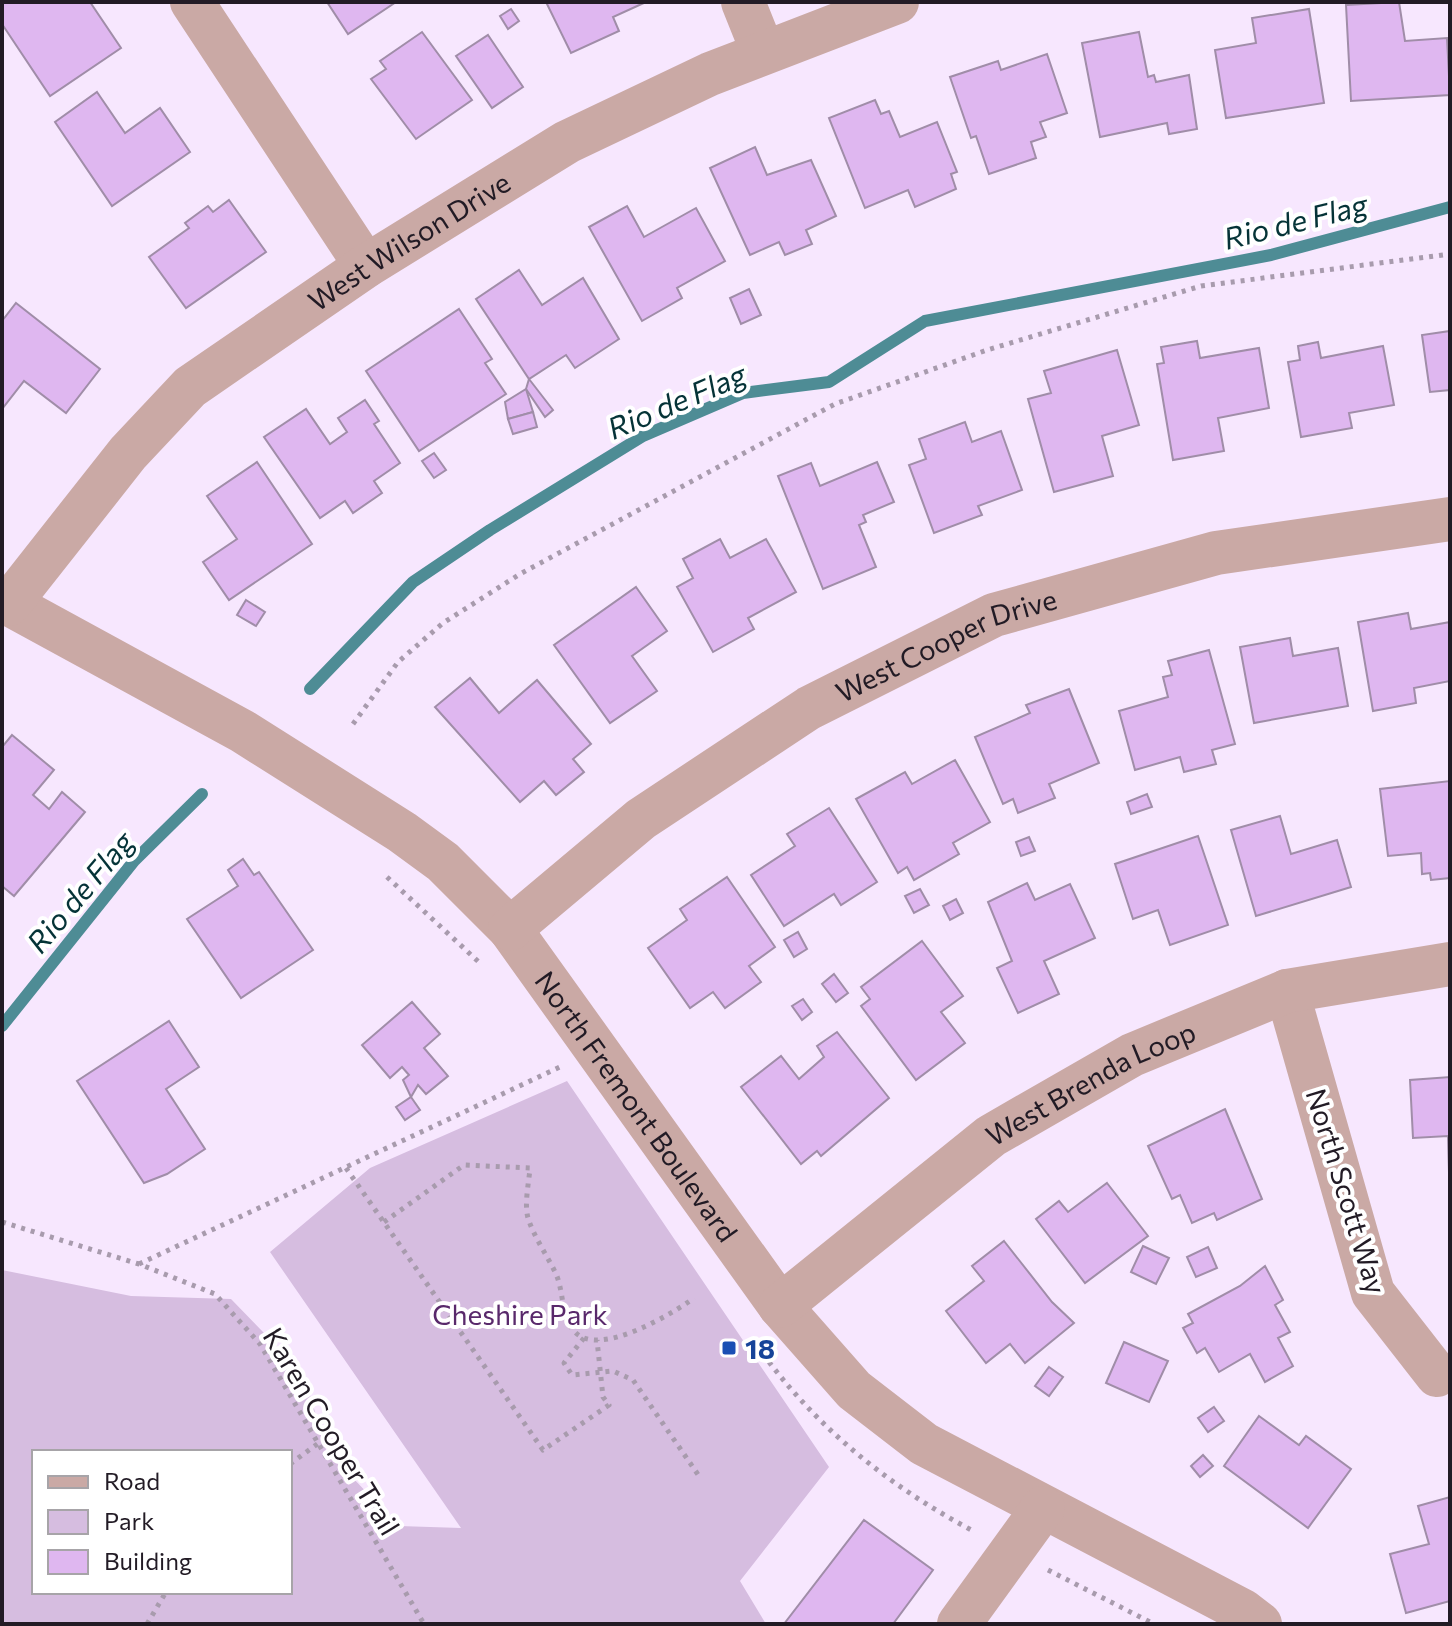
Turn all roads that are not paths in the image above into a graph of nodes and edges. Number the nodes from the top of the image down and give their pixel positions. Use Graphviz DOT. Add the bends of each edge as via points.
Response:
graph roads {
  1 [pos="192,2"];
  2 [pos="743,2"];
  3 [pos="897,2"];
  4 [pos="763,52"];
  5 [pos="366,266"];
  6 [pos="1450,519"];
  7 [pos="5,602"];
  8 [pos="510,929"];
  9 [pos="1450,964"];
  10 [pos="1287,991"];
  11 [pos="780,1306"];
  12 [pos="1437,1375"];
  13 [pos="1043,1508"];
  14 [pos="959,1624"];
  15 [pos="1260,1624"];
  1 -- 5 [label="street"];
  2 -- 4 [label="street"];
  3 -- 4 [label="street, West Wilson Drive"];
  4 -- 5 [label="street, West Wilson Drive" via="567,142"];
  5 -- 7 [label="street, West Wilson Drive" via="190,387"];
  6 -- 8 [label="street, West Cooper Drive" via="1216,553 994,615 809,708 641,819"];
  7 -- 8 [label="street, North Fremont Boulevard" via="242,731 402,832 443,862"];
  8 -- 11 [label="street, North Fremont Boulevard"];
  9 -- 10 [label="street, West Brenda Loop"];
  10 -- 11 [label="street, West Brenda Loop" via="1132,1055 991,1136"];
  10 -- 12 [label="street, North Scott Way" via="1373,1293"];
  11 -- 13 [label="street, North Fremont Boulevard" via="854,1390 924,1444"];
  13 -- 14 [label="street"];
  13 -- 15 [label="street, North Fremont Boulevard"];
}
